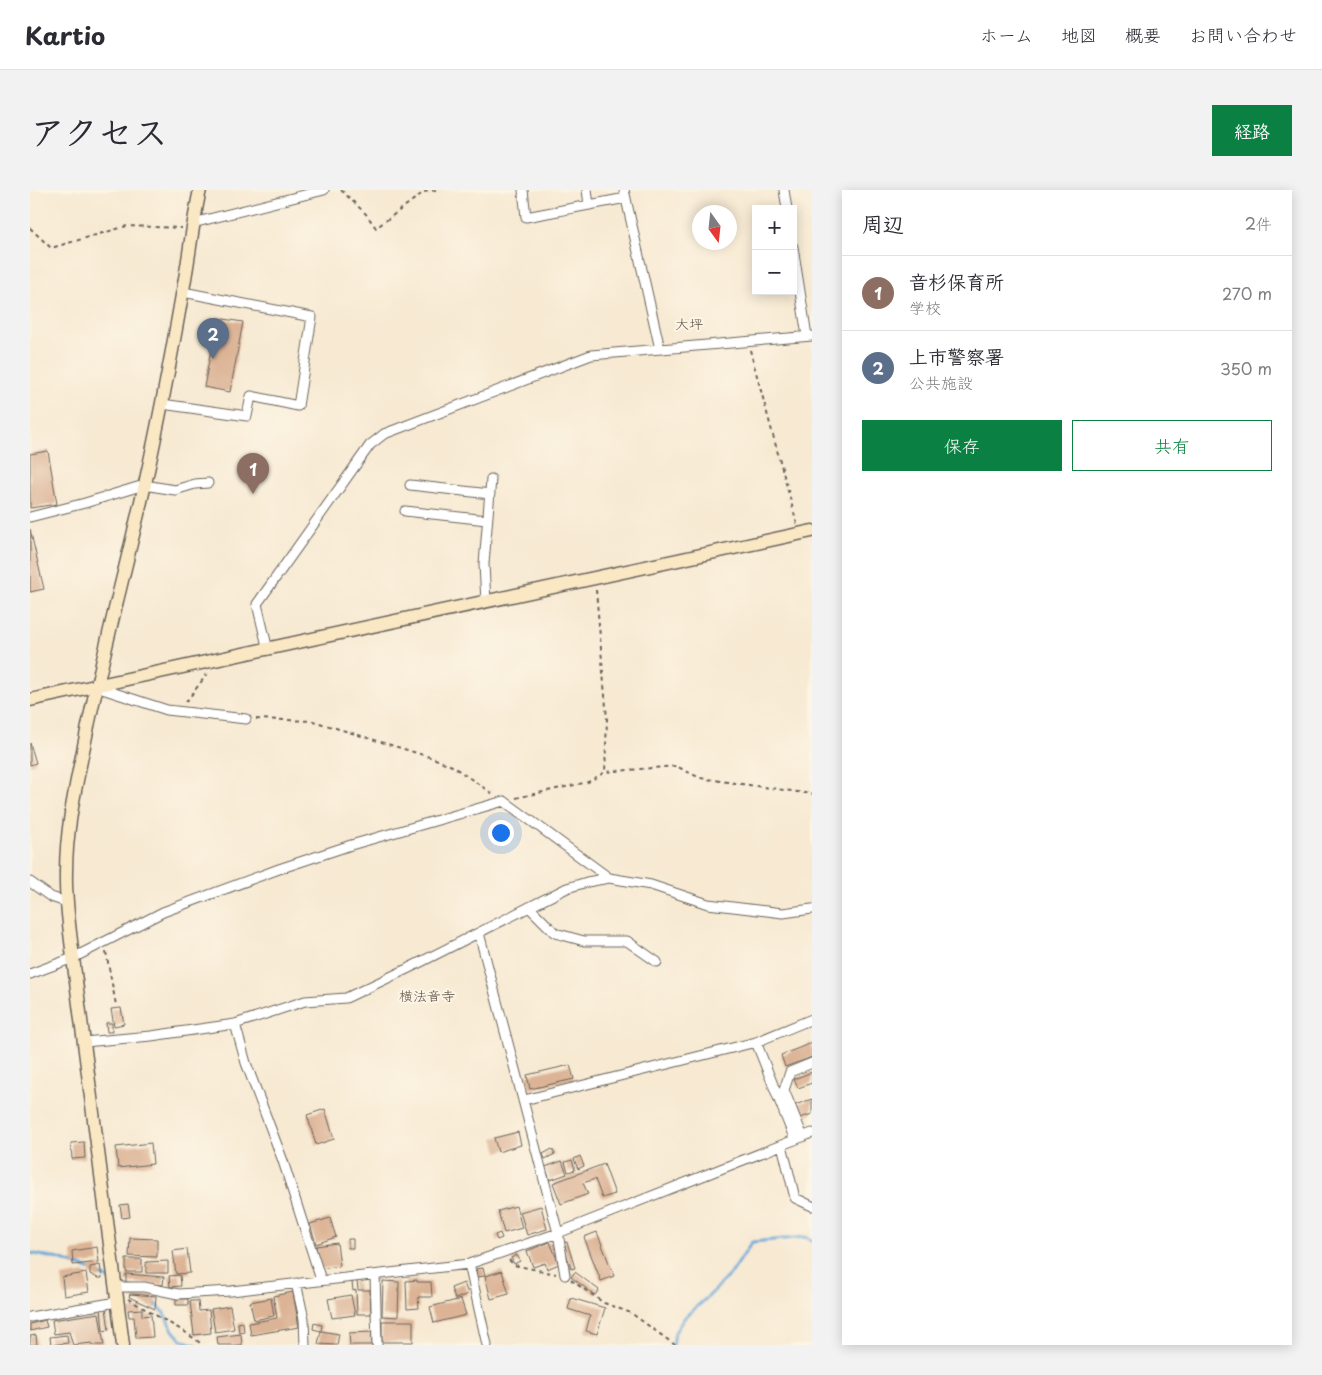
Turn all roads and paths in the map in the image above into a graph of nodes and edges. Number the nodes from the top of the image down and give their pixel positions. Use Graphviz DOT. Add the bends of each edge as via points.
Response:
graph roads {
  1 [pos="200,190"];
  2 [pos="324,190"];
  3 [pos="341,190"];
  4 [pos="436,190"];
  5 [pos="523,190"];
  6 [pos="587,190"];
  7 [pos="784,190"];
  8 [pos="625,194"];
  9 [pos="589,205"];
  10 [pos="786,205"];
  11 [pos="192,226"];
  12 [pos="30,228"];
  13 [pos="794,250"];
  14 [pos="183,292"];
  15 [pos="810,336"];
  16 [pos="747,341"];
  17 [pos="660,349"];
  18 [pos="162,404"];
  19 [pos="491,479"];
  20 [pos="144,484"];
  21 [pos="208,484"];
  22 [pos="410,484"];
  23 [pos="490,494"];
  24 [pos="405,512"];
  25 [pos="30,517"];
  26 [pos="487,520"];
  27 [pos="806,532"];
  28 [pos="595,578"];
  29 [pos="486,602"];
  30 [pos="268,650"];
  31 [pos="217,661"];
  32 [pos="96,687"];
  33 [pos="30,700"];
  34 [pos="179,712"];
  35 [pos="246,719"];
  36 [pos="605,772"];
  37 [pos="812,794"];
  38 [pos="504,801"];
  39 [pos="609,878"];
  40 [pos="30,882"];
  41 [pos="66,902"];
  42 [pos="529,906"];
  43 [pos="812,909"];
  44 [pos="479,933"];
  45 [pos="104,942"];
  46 [pos="73,958"];
  47 [pos="657,962"];
  48 [pos="30,974"];
  49 [pos="116,1005"];
  50 [pos="812,1019"];
  51 [pos="235,1024"];
  52 [pos="84,1042"];
  53 [pos="756,1042"];
  54 [pos="812,1064"];
  55 [pos="524,1100"];
  56 [pos="812,1133"];
  57 [pos="799,1138"];
  58 [pos="782,1145"];
  59 [pos="812,1206"];
  60 [pos="558,1233"];
  61 [pos="503,1252"];
  62 [pos="468,1264"];
  63 [pos="375,1274"];
  64 [pos="565,1275"];
  65 [pos="322,1280"];
  66 [pos="296,1283"];
  67 [pos="115,1287"];
  68 [pos="117,1302"];
  69 [pos="30,1317"];
  70 [pos="123,1345"];
  71 [pos="203,1345"];
  72 [pos="305,1345"];
  73 [pos="376,1345"];
  74 [pos="487,1345"];
  75 [pos="675,1345"];
  1 -- 11 [label="street"];
  2 -- 11 [label="street"];
  3 -- 4 [label="path" via="376,228 424,192"];
  5 -- 9 [label="street" via="526,218"];
  6 -- 9 [label="street"];
  7 -- 10 [label="street"];
  8 -- 9 [label="street"];
  8 -- 17 [label="street"];
  11 -- 12 [label="path" via="127,226 50,248"];
  11 -- 14 [label="street"];
  13 -- 15 [label="street"];
  14 -- 18 [label="street"];
  14 -- 18 [label="street" via="312,317 298,406 251,396 247,416"];
  15 -- 16 [label="street"];
  16 -- 17 [label="street"];
  16 -- 27 [label="path"];
  17 -- 30 [label="street" via="591,355 384,434 370,445 257,604"];
  18 -- 20 [label="street"];
  19 -- 23 [label="street"];
  20 -- 21 [label="street" via="175,490"];
  20 -- 25 [label="street"];
  20 -- 32 [label="street"];
  22 -- 23 [label="street"];
  23 -- 26 [label="street"];
  24 -- 26 [label="street"];
  26 -- 29 [label="street"];
  27 -- 28 [label="street"];
  28 -- 29 [label="street"];
  28 -- 36 [label="path" via="606,719"];
  29 -- 30 [label="street"];
  30 -- 31 [label="street"];
  31 -- 32 [label="street"];
  31 -- 34 [label="path"];
  32 -- 33 [label="street"];
  32 -- 34 [label="street"];
  32 -- 41 [label="street" via="69,823"];
  34 -- 35 [label="street"];
  35 -- 38 [label="path" via="313,721 433,758 452,766"];
  36 -- 37 [label="path" via="676,766 700,778"];
  36 -- 38 [label="path" via="588,782"];
  38 -- 39 [label="street"];
  38 -- 45 [label="street" via="279,869 163,912"];
  39 -- 42 [label="street" via="567,888"];
  39 -- 43 [label="street" via="651,885 708,904 783,913"];
  40 -- 41 [label="street" via="51,897"];
  41 -- 46 [label="street"];
  42 -- 44 [label="street"];
  42 -- 47 [label="street" via="554,933 584,941 627,941"];
  44 -- 51 [label="street" via="346,998 305,1001"];
  44 -- 55 [label="street"];
  45 -- 46 [label="street"];
  45 -- 49 [label="path"];
  46 -- 48 [label="street"];
  46 -- 52 [label="street"];
  50 -- 53 [label="street"];
  51 -- 52 [label="street"];
  51 -- 65 [label="street"];
  52 -- 67 [label="street"];
  53 -- 55 [label="street"];
  53 -- 57 [label="street"];
  54 -- 57 [label="street" via="790,1072 784,1090"];
  55 -- 60 [label="street"];
  56 -- 57 [label="street"];
  57 -- 58 [label="street"];
  58 -- 59 [label="street" via="795,1198"];
  58 -- 60 [label="street"];
  60 -- 61 [label="street"];
  60 -- 64 [label="street"];
  61 -- 62 [label="street"];
  61 -- 64 [label="path" via="514,1265"];
  62 -- 63 [label="street"];
  62 -- 74 [label="street"];
  63 -- 65 [label="street"];
  63 -- 73 [label="street"];
  64 -- 75 [label="path" via="604,1303 631,1313"];
  65 -- 66 [label="street"];
  66 -- 67 [label="street" via="178,1294 144,1287"];
  66 -- 72 [label="street" via="304,1319"];
  67 -- 68 [label="street"];
  67 -- 71 [label="path" via="131,1302"];
  68 -- 69 [label="street"];
  68 -- 70 [label="street"];
}
